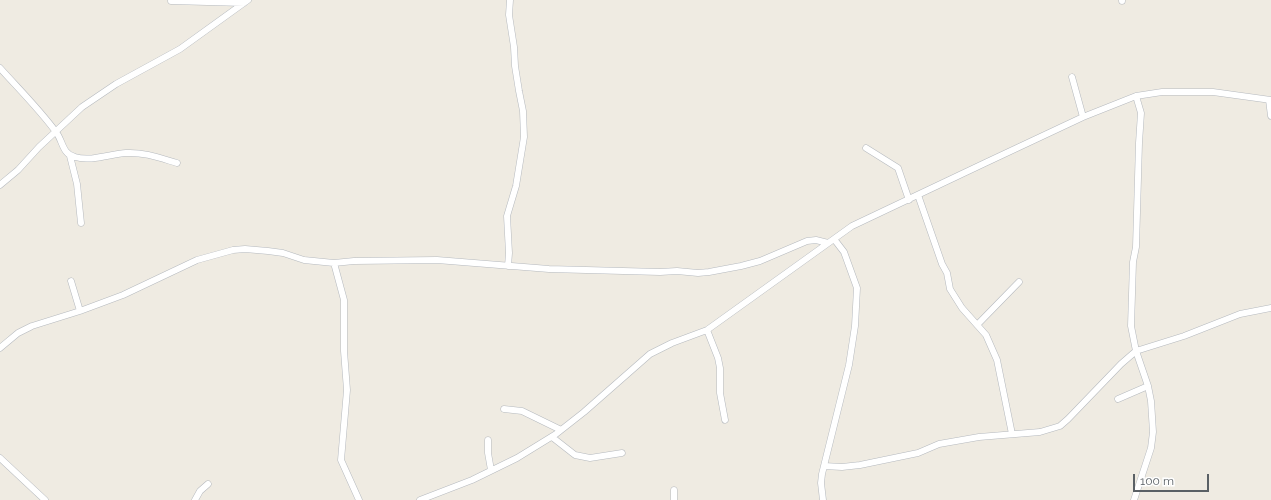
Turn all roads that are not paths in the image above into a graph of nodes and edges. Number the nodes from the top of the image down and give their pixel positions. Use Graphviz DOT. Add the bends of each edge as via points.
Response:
graph roads {
  1 [pos="510,0"];
  2 [pos="171,1"];
  3 [pos="246,1"];
  4 [pos="0,68"];
  5 [pos="1072,77"];
  6 [pos="1136,96"];
  7 [pos="1270,100"];
  8 [pos="1271,116"];
  9 [pos="1083,117"];
  10 [pos="56,132"];
  11 [pos="866,148"];
  12 [pos="70,156"];
  13 [pos="177,164"];
  14 [pos="0,185"];
  15 [pos="918,196"];
  16 [pos="910,200"];
  17 [pos="81,223"];
  18 [pos="831,241"];
  19 [pos="334,263"];
  20 [pos="508,266"];
  21 [pos="71,281"];
  22 [pos="1019,282"];
  23 [pos="1271,308"];
  24 [pos="80,311"];
  25 [pos="977,325"];
  26 [pos="707,330"];
  27 [pos="0,348"];
  28 [pos="1136,351"];
  29 [pos="1148,386"];
  30 [pos="1118,400"];
  31 [pos="504,409"];
  32 [pos="725,420"];
  33 [pos="561,430"];
  34 [pos="1012,434"];
  35 [pos="552,437"];
  36 [pos="488,440"];
  37 [pos="622,453"];
  38 [pos="0,458"];
  39 [pos="824,466"];
  40 [pos="491,470"];
  41 [pos="208,484"];
  42 [pos="674,490"];
  43 [pos="45,500"];
  44 [pos="195,500"];
  45 [pos="359,500"];
  46 [pos="420,500"];
  47 [pos="674,500"];
  48 [pos="823,500"];
  49 [pos="1134,500"];
  1 -- 20 [label="street" via="509,15 523,111 524,137 516,186 507,216"];
  2 -- 3 [label="street"];
  3 -- 10 [label="street" via="180,49 116,84 82,107"];
  4 -- 10 [label="street"];
  5 -- 9 [label="street"];
  6 -- 7 [label="street" via="1162,92 1213,92"];
  6 -- 9 [label="street"];
  6 -- 28 [label="street" via="1141,113 1131,326"];
  7 -- 8 [label="street"];
  9 -- 15 [label="street"];
  10 -- 12 [label="street"];
  10 -- 14 [label="street"];
  11 -- 16 [label="street" via="898,168"];
  12 -- 13 [label="street" via="85,158 137,153"];
  12 -- 17 [label="street" via="77,184"];
  15 -- 16 [label="street"];
  15 -- 25 [label="street" via="947,273 950,289"];
  16 -- 18 [label="street" via="852,226"];
  18 -- 20 [label="street" via="807,241 760,261 709,272"];
  18 -- 26 [label="street"];
  18 -- 39 [label="street" via="844,252 856,288 855,326 850,365"];
  19 -- 20 [label="street" via="437,260"];
  19 -- 24 [label="street" via="314,262 283,253 256,249 232,250 197,260 123,295"];
  19 -- 45 [label="street" via="344,300 347,390 341,460"];
  21 -- 24 [label="street"];
  22 -- 25 [label="street"];
  23 -- 28 [label="street" via="1240,314"];
  24 -- 27 [label="street" via="32,326 18,333"];
  25 -- 34 [label="street" via="986,335 997,360"];
  26 -- 32 [label="street" via="720,368 720,393"];
  26 -- 33 [label="street" via="650,354"];
  28 -- 29 [label="street"];
  28 -- 34 [label="street" via="1060,426 1040,432"];
  29 -- 30 [label="street"];
  29 -- 49 [label="street" via="1153,432 1151,448"];
  31 -- 33 [label="street" via="522,411"];
  33 -- 35 [label="street"];
  34 -- 39 [label="street" via="939,444 918,453 860,465"];
  35 -- 37 [label="street" via="575,455 590,458"];
  35 -- 40 [label="street"];
  36 -- 40 [label="street"];
  38 -- 43 [label="street"];
  39 -- 48 [label="street" via="821,483"];
  40 -- 46 [label="street"];
  41 -- 44 [label="street"];
  42 -- 47 [label="street"];
}
